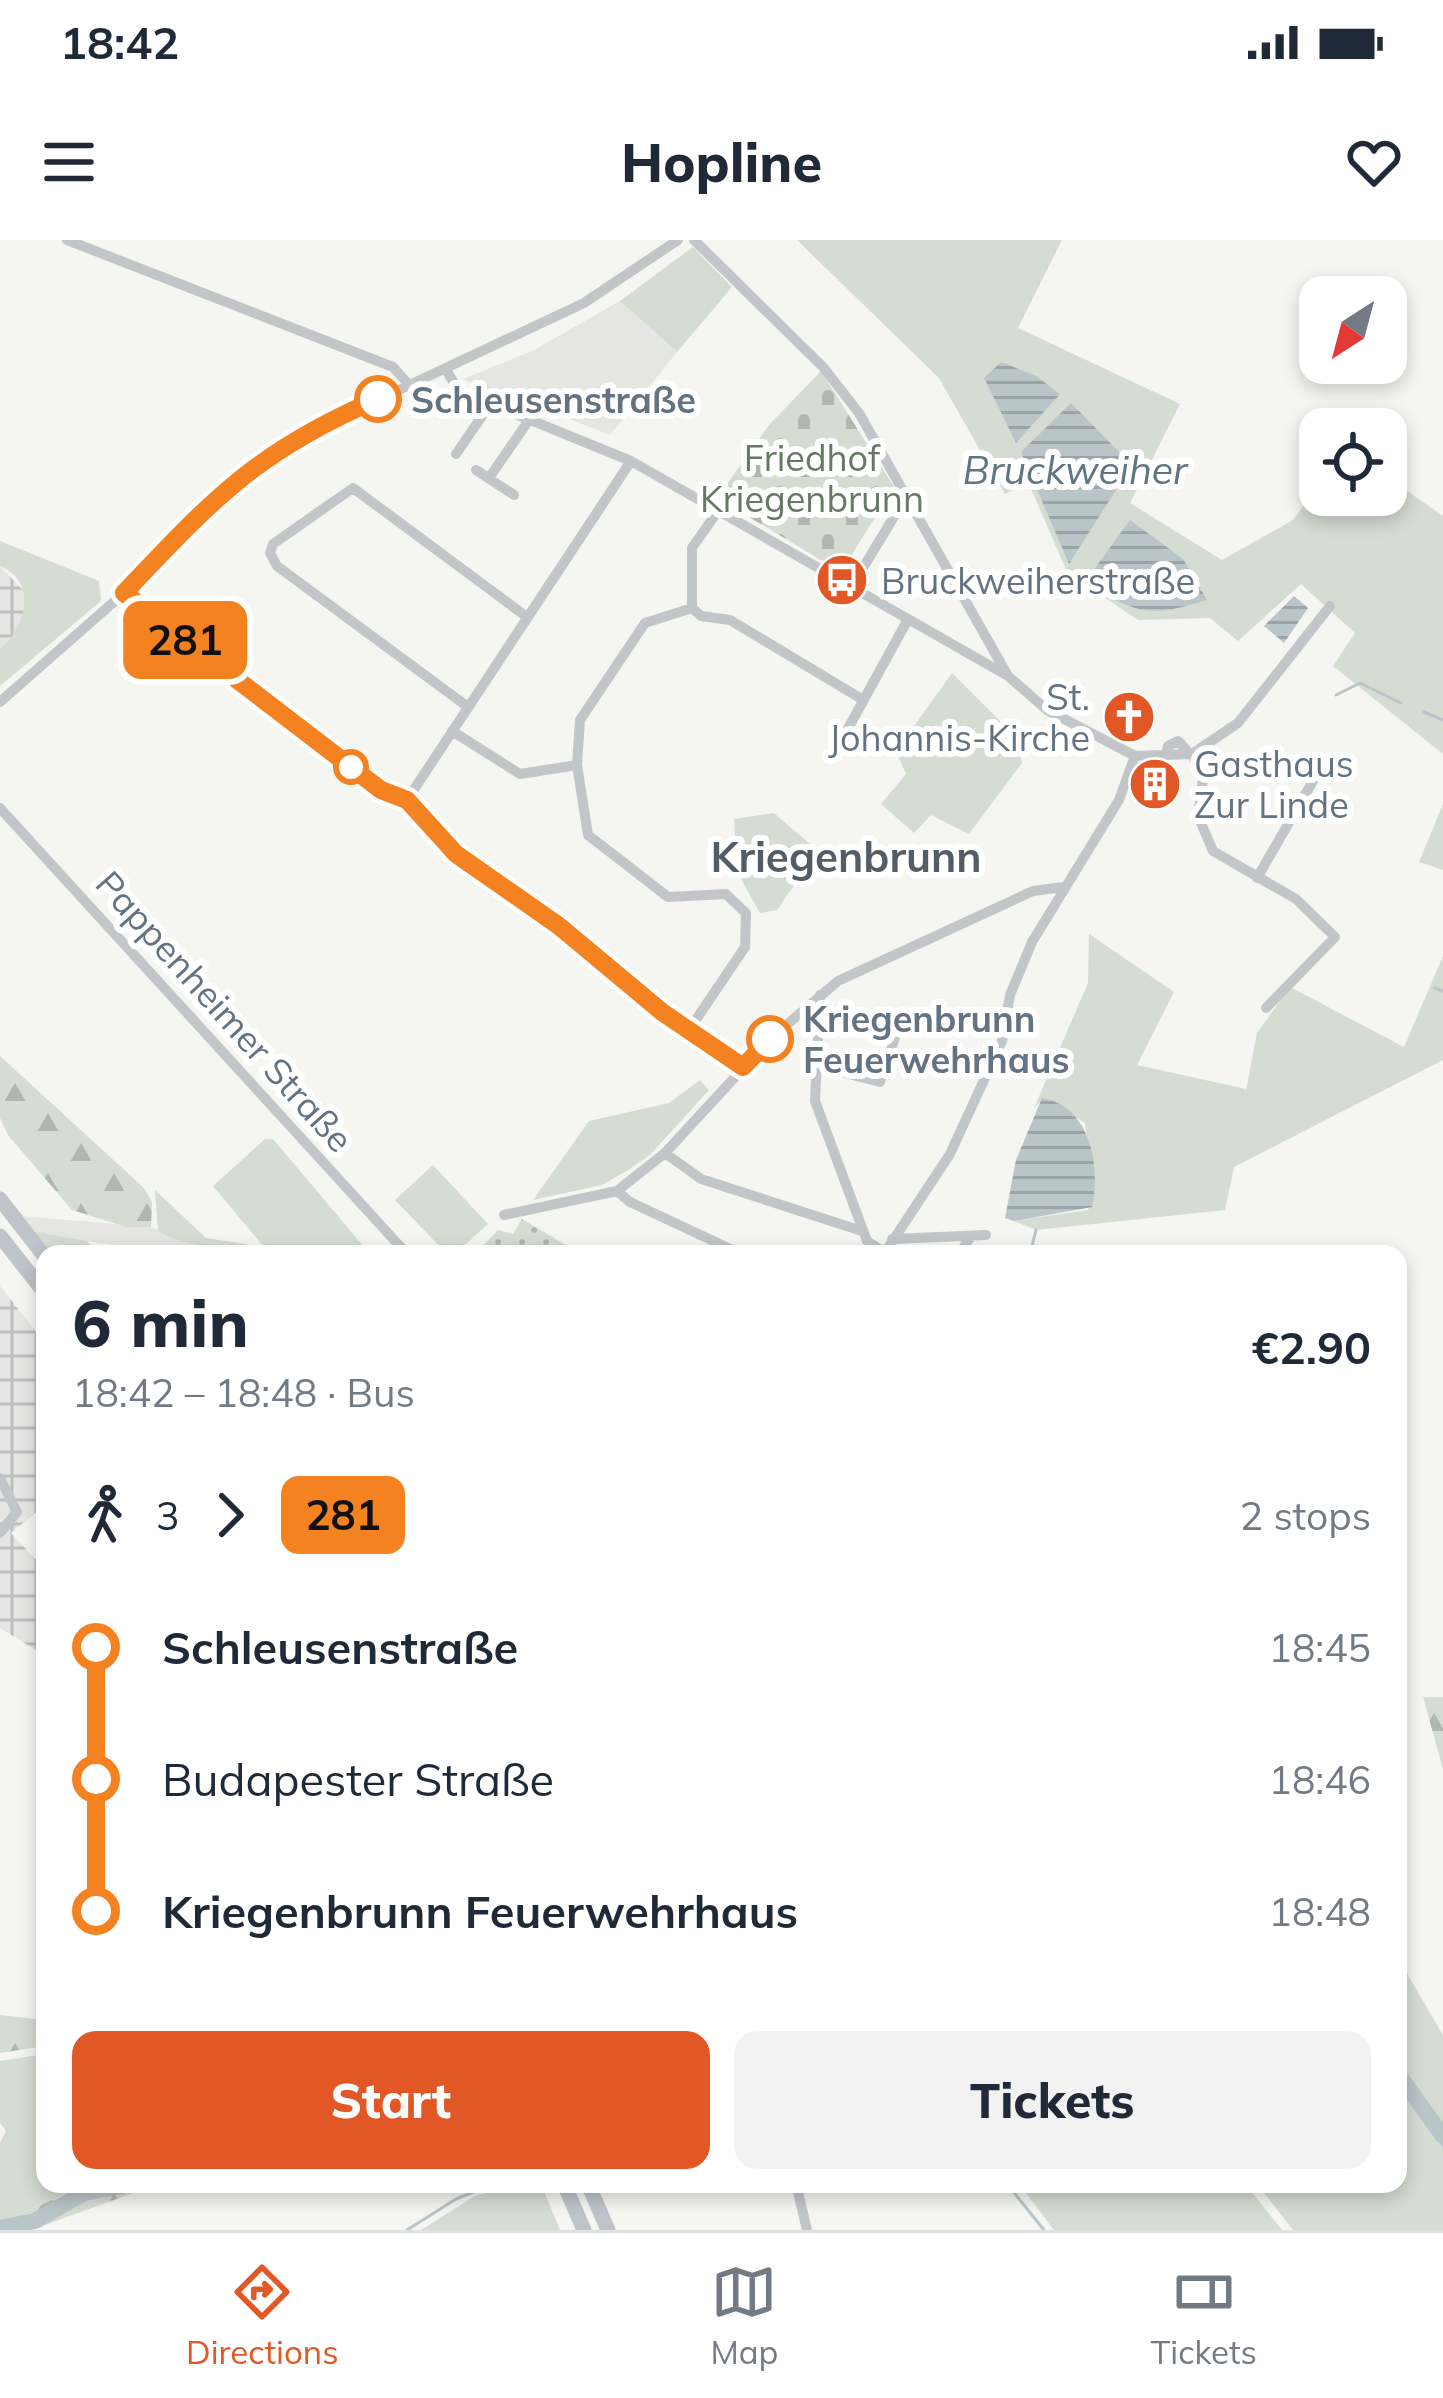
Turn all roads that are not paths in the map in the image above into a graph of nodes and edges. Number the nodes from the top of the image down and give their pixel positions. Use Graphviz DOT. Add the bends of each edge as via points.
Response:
graph roads {
  1 [pos="68,240"];
  2 [pos="678,240"];
  3 [pos="694,240"];
  4 [pos="446,370"];
  5 [pos="410,386"];
  6 [pos="491,404"];
  7 [pos="529,420"];
  8 [pos="456,454"];
  9 [pos="631,461"];
  10 [pos="476,470"];
  11 [pos="489,478"];
  12 [pos="514,494"];
  13 [pos="906,497"];
  14 [pos="720,508"];
  15 [pos="852,586"];
  16 [pos="124,593"];
  17 [pos="1330,606"];
  18 [pos="692,608"];
  19 [pos="526,616"];
  20 [pos="908,620"];
  21 [pos="1008,676"];
  22 [pos="860,698"];
  23 [pos="0,702"];
  24 [pos="468,706"];
  25 [pos="452,730"];
  26 [pos="844,734"];
  27 [pos="1191,754"];
  28 [pos="1135,756"];
  29 [pos="577,765"];
  30 [pos="1317,774"];
  31 [pos="407,800"];
  32 [pos="0,808"];
  33 [pos="1257,878"];
  34 [pos="1063,887"];
  35 [pos="820,995"];
  36 [pos="1266,1008"];
  37 [pos="900,1023"];
  38 [pos="689,1030"];
  39 [pos="814,1065"];
  40 [pos="743,1067"];
  41 [pos="664,1153"];
  42 [pos="617,1191"];
  43 [pos="0,1199"];
  44 [pos="504,1215"];
  45 [pos="862,1231"];
  46 [pos="986,1235"];
  47 [pos="0,1236"];
  48 [pos="970,1238"];
  49 [pos="892,1239"];
  50 [pos="36,1245"];
  51 [pos="398,1245"];
  52 [pos="722,1245"];
  53 [pos="876,1245"];
  54 [pos="889,1245"];
  55 [pos="965,1245"];
  56 [pos="36,1282"];
  57 [pos="0,1478"];
  58 [pos="0,1533"];
  59 [pos="568,2193"];
  60 [pos="591,2193"];
  61 [pos="797,2193"];
  62 [pos="803,2229"];
  63 [pos="582,2230"];
  64 [pos="604,2230"];
  1 -- 5 [label="street" via="392,367"];
  2 -- 4 [label="street" via="584,303"];
  3 -- 13 [label="street" via="823,367"];
  4 -- 5 [label="street"];
  4 -- 6 [label="street" via="459,391"];
  5 -- 16 [label="street" via="314,427 246,470"];
  6 -- 7 [label="street"];
  6 -- 8 [label="street"];
  7 -- 9 [label="street"];
  7 -- 11 [label="street"];
  9 -- 14 [label="street"];
  9 -- 19 [label="street"];
  10 -- 11 [label="street"];
  11 -- 12 [label="street"];
  13 -- 15 [label="street"];
  13 -- 21 [label="street"];
  14 -- 15 [label="street"];
  14 -- 18 [label="street" via="692,548"];
  15 -- 20 [label="street"];
  16 -- 23 [label="street"];
  16 -- 31 [label="street" via="381,790"];
  17 -- 27 [label="street" via="1238,723"];
  18 -- 22 [label="street" via="730,620"];
  18 -- 29 [label="street" via="644,623 580,720"];
  19 -- 24 [label="street"];
  19 -- 24 [label="street" via="353,488 276,540 272,557"];
  20 -- 21 [label="street"];
  20 -- 22 [label="street"];
  21 -- 28 [label="street" via="1047,710"];
  22 -- 26 [label="street"];
  24 -- 25 [label="street"];
  25 -- 29 [label="street" via="520,775"];
  25 -- 31 [label="street"];
  27 -- 28 [label="street" via="1178,740 1166,756"];
  27 -- 33 [label="street" via="1203,779 1202,831 1213,851"];
  28 -- 34 [label="street" via="1120,800"];
  29 -- 38 [label="street" via="588,835 668,897 734,897 748,918 747,942"];
  30 -- 33 [label="street"];
  31 -- 38 [label="street" via="456,854"];
  32 -- 51 [label="street, Pappenheimer Straße"];
  33 -- 36 [label="street" via="1296,899 1336,937"];
  34 -- 35 [label="street" via="992,908 863,966"];
  34 -- 49 [label="street" via="1014,983 985,1083 950,1154"];
  35 -- 39 [label="street"];
  35 -- 40 [label="street"];
  37 -- 39 [label="street" via="880,1082"];
  38 -- 40 [label="street"];
  39 -- 45 [label="street" via="818,1114"];
  40 -- 41 [label="street"];
  41 -- 42 [label="street"];
  41 -- 45 [label="street" via="701,1179"];
  42 -- 44 [label="street"];
  42 -- 52 [label="street"];
  43 -- 50 [label="highway"];
  45 -- 53 [label="street"];
  46 -- 48 [label="street"];
  47 -- 56 [label="highway"];
  48 -- 49 [label="street"];
  48 -- 55 [label="street"];
  49 -- 54 [label="street"];
  57 -- 58 [label="street" via="17,1512"];
  59 -- 63 [label="highway"];
  60 -- 64 [label="highway"];
  61 -- 62 [label="street"];
  63 -- 64 [label="street"];
}
